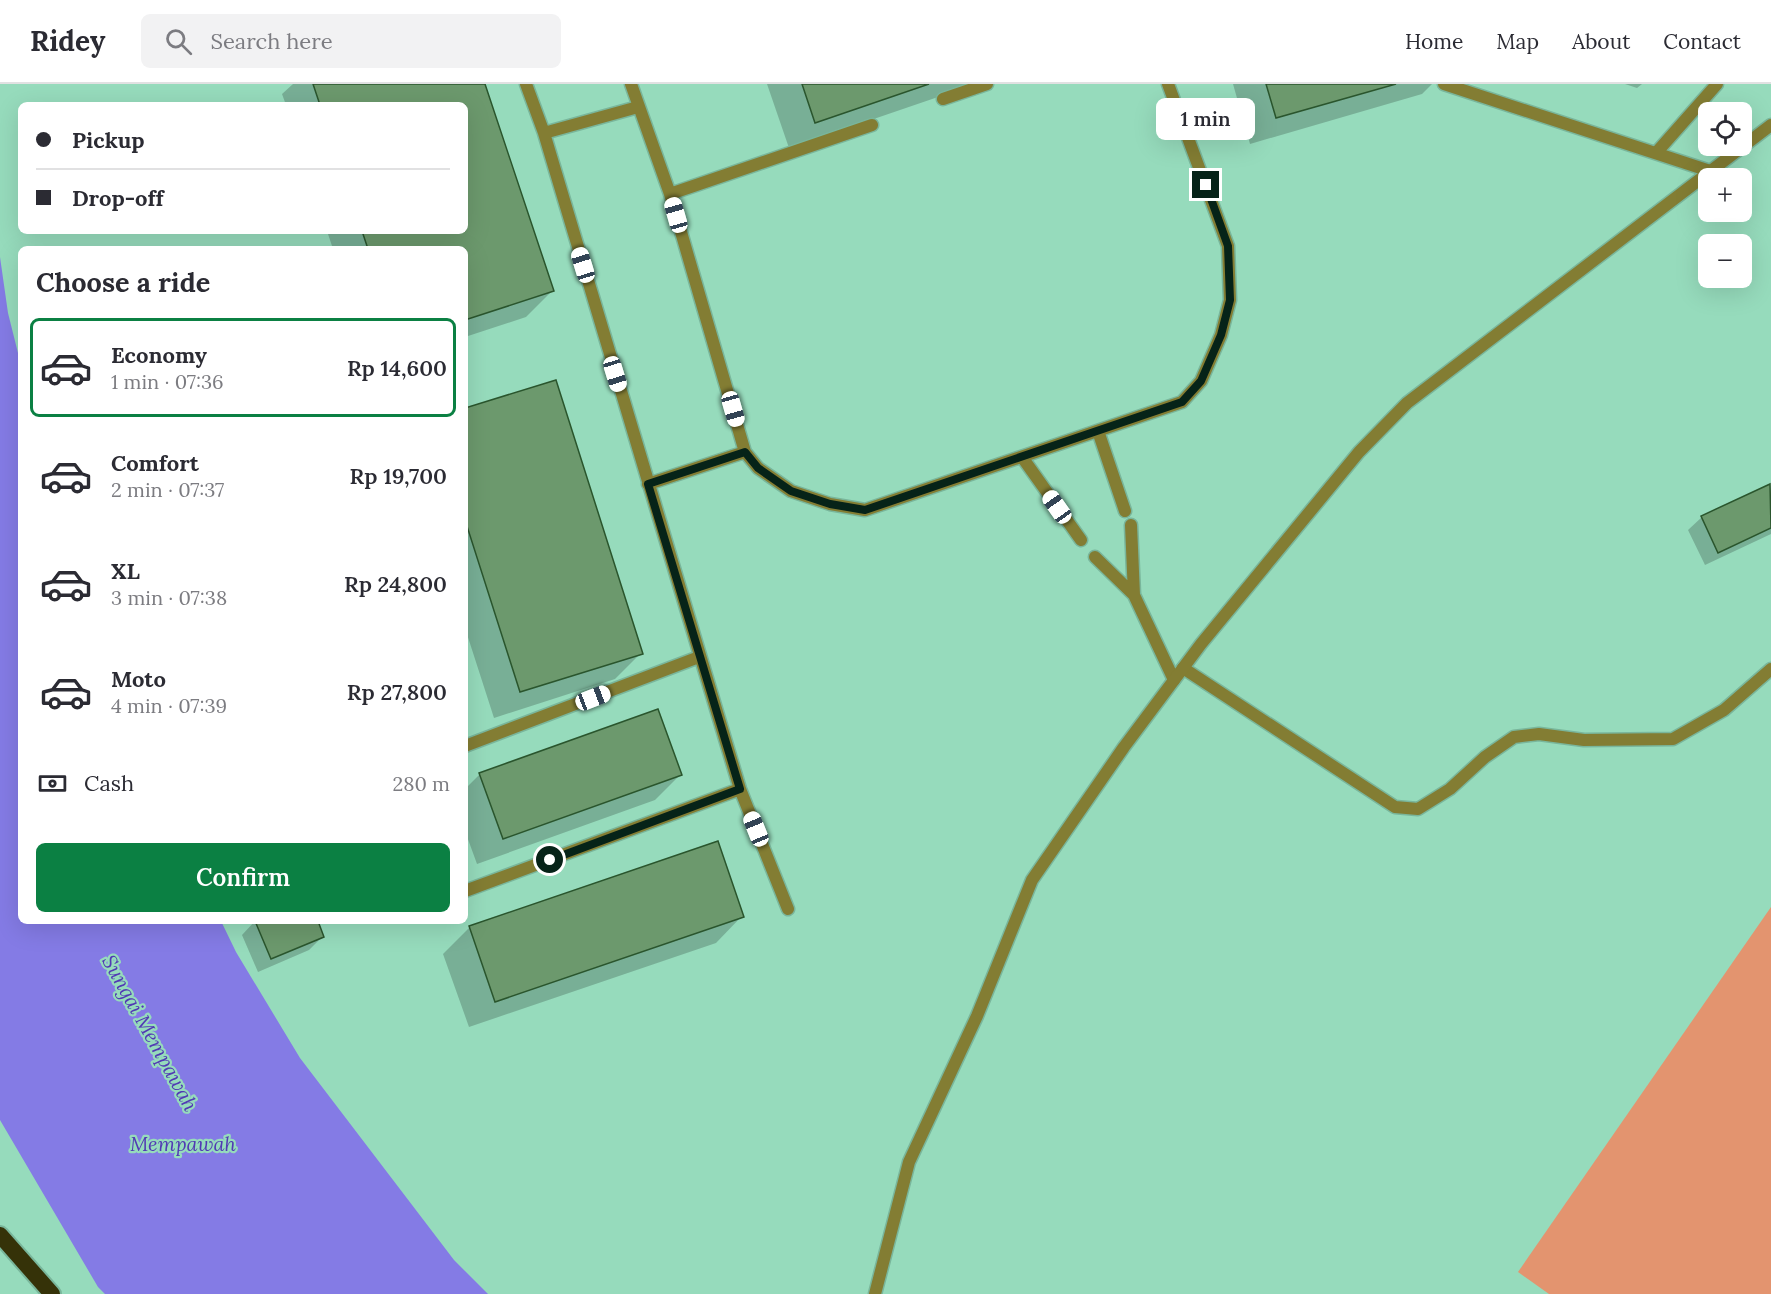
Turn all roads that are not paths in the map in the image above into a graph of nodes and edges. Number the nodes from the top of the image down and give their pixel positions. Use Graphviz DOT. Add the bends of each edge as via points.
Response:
graph roads {
  1 [pos="526,84"];
  2 [pos="631,84"];
  3 [pos="987,84"];
  4 [pos="1168,84"];
  5 [pos="1443,84"];
  6 [pos="1717,84"];
  7 [pos="943,99"];
  8 [pos="638,107"];
  9 [pos="873,125"];
  10 [pos="1771,125"];
  11 [pos="544,133"];
  12 [pos="1656,153"];
  13 [pos="1701,168"];
  14 [pos="1714,168"];
  15 [pos="1698,180"];
  16 [pos="670,194"];
  17 [pos="1098,431"];
  18 [pos="745,452"];
  19 [pos="1022,457"];
  20 [pos="648,484"];
  21 [pos="1125,511"];
  22 [pos="1131,525"];
  23 [pos="1080,540"];
  24 [pos="1095,557"];
  25 [pos="1134,595"];
  26 [pos="699,657"];
  27 [pos="1183,668"];
  28 [pos="1771,669"];
  29 [pos="1174,680"];
  30 [pos="468,745"];
  31 [pos="740,789"];
  32 [pos="468,890"];
  33 [pos="788,909"];
  34 [pos="0,1235"];
  35 [pos="52,1294"];
  36 [pos="875,1294"];
  1 -- 11 [label="street"];
  2 -- 8 [label="street"];
  3 -- 7 [label="street"];
  4 -- 17 [label="street" via="1228,246 1230,300 1221,335 1201,381 1182,402"];
  5 -- 12 [label="street"];
  6 -- 12 [label="street"];
  8 -- 11 [label="street"];
  8 -- 16 [label="street"];
  9 -- 16 [label="street"];
  10 -- 14 [label="street"];
  11 -- 20 [label="street"];
  12 -- 13 [label="street"];
  15 -- 27 [label="street" via="1407,403 1359,452"];
  16 -- 18 [label="street"];
  17 -- 19 [label="street"];
  17 -- 21 [label="street"];
  18 -- 19 [label="street" via="758,468 791,491 865,510"];
  18 -- 20 [label="street"];
  19 -- 23 [label="street"];
  20 -- 26 [label="street"];
  22 -- 25 [label="street"];
  24 -- 25 [label="street"];
  25 -- 29 [label="street"];
  26 -- 30 [label="street"];
  26 -- 31 [label="street"];
  27 -- 28 [label="street" via="1395,807 1418,809 1450,789 1485,757 1515,737 1539,734 1584,740 1673,739 1724,710"];
  27 -- 29 [label="street"];
  29 -- 36 [label="street" via="1032,880 977,1016 909,1162"];
  31 -- 32 [label="street"];
  31 -- 33 [label="street"];
  34 -- 35 [label="highway"];
}
